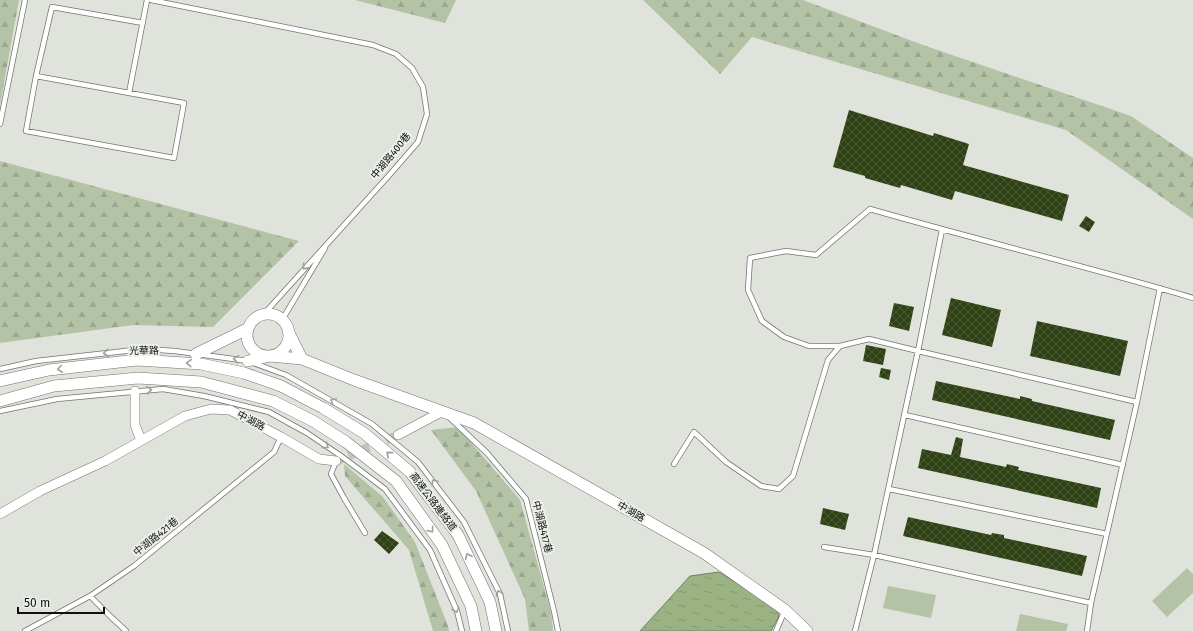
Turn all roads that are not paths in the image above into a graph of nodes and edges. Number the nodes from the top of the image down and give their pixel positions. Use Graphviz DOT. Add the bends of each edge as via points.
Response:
graph roads {
  1 [pos="25,0"];
  2 [pos="147,0"];
  3 [pos="151,0"];
  4 [pos="143,23"];
  5 [pos="36,76"];
  6 [pos="129,93"];
  7 [pos="0,124"];
  8 [pos="942,230"];
  9 [pos="331,238"];
  10 [pos="1160,288"];
  11 [pos="1193,298"];
  12 [pos="263,315"];
  13 [pos="282,320"];
  14 [pos="247,329"];
  15 [pos="288,330"];
  16 [pos="840,346"];
  17 [pos="918,352"];
  18 [pos="196,354"];
  19 [pos="270,356"];
  20 [pos="302,359"];
  21 [pos="248,361"];
  22 [pos="0,369"];
  23 [pos="0,381"];
  24 [pos="281,386"];
  25 [pos="135,391"];
  26 [pos="0,401"];
  27 [pos="1137,402"];
  28 [pos="0,411"];
  29 [pos="443,411"];
  30 [pos="904,415"];
  31 [pos="398,435"];
  32 [pos="281,437"];
  33 [pos="141,440"];
  34 [pos="336,461"];
  35 [pos="674,464"];
  36 [pos="1123,465"];
  37 [pos="888,489"];
  38 [pos="0,514"];
  39 [pos="365,533"];
  40 [pos="1107,534"];
  41 [pos="824,547"];
  42 [pos="874,555"];
  43 [pos="90,596"];
  44 [pos="1092,603"];
  45 [pos="785,610"];
  46 [pos="24,631"];
  47 [pos="126,631"];
  48 [pos="462,631"];
  49 [pos="476,631"];
  50 [pos="496,631"];
  51 [pos="508,631"];
  52 [pos="558,631"];
  53 [pos="776,631"];
  54 [pos="807,631"];
  55 [pos="855,631"];
  56 [pos="1087,631"];
  1 -- 7 [label="lane"];
  2 -- 4 [label="lane"];
  3 -- 9 [label="lane, 中湖路400巷" via="373,46 396,54 412,68 423,87 426,114 418,142"];
  4 -- 5 [label="lane" via="52,7"];
  4 -- 6 [label="lane"];
  5 -- 6 [label="lane"];
  5 -- 6 [label="lane" via="26,131 174,158 184,103"];
  8 -- 10 [label="lane"];
  8 -- 16 [label="lane" via="870,209 816,255 786,251 750,258 748,290 762,321 784,337 809,346"];
  8 -- 17 [label="lane"];
  9 -- 12 [label="lane, 中湖路400巷, one-way"];
  9 -- 13 [label="lane, 中湖路400巷"];
  10 -- 11 [label="lane"];
  10 -- 27 [label="lane"];
  12 -- 13 [label="street" via="270,314"];
  12 -- 14 [label="street" via="250,323"];
  13 -- 15 [label="street"];
  14 -- 18 [label="street"];
  14 -- 19 [label="street" via="246,336 251,349 257,354"];
  15 -- 19 [label="street" via="289,337 283,350"];
  15 -- 20 [label="street"];
  16 -- 17 [label="lane" via="869,338"];
  16 -- 35 [label="lane" via="828,360 793,476 779,489 761,486 737,470 694,432"];
  17 -- 27 [label="lane"];
  17 -- 30 [label="lane"];
  21 -- 18 [label="lane, 光華路, one-way"];
  18 -- 22 [label="lane, 光華路, one-way" via="143,350 36,361"];
  19 -- 20 [label="street, 中湖路"];
  19 -- 21 [label="street"];
  20 -- 29 [label="street, 中湖路"];
  51 -- 21 [label="lane, 光華路, one-way" via="500,594 464,522 418,462 372,424 286,375"];
  24 -- 23 [label="street, 光華路, one-way" via="244,373 201,364 137,360 49,370"];
  50 -- 24 [label="street, 高速公路連絡道, one-way" via="490,602 458,535 410,472 364,433"];
  25 -- 28 [label="lane" via="57,399"];
  25 -- 33 [label="street" via="135,425"];
  25 -- 48 [label="lane, one-way" via="163,389 269,412 341,456 385,489 430,550 458,611"];
  26 -- 49 [label="street, 高速公路連絡道, one-way" via="54,386 138,378 201,382 273,401 313,421 346,442 396,481 442,545 471,606"];
  27 -- 36 [label="lane"];
  29 -- 31 [label="street"];
  29 -- 45 [label="street, 中湖路" via="474,423 704,553"];
  29 -- 52 [label="lane, 中湖路417巷" via="488,453 526,499"];
  30 -- 36 [label="lane"];
  30 -- 37 [label="lane"];
  32 -- 33 [label="street, 中湖路" via="230,410 211,409 186,416"];
  32 -- 34 [label="street, 中湖路" via="319,458"];
  32 -- 43 [label="lane, 中湖路421巷" via="274,452 134,566"];
  33 -- 38 [label="street, 中湖路"];
  34 -- 39 [label="lane" via="331,474"];
  36 -- 40 [label="lane"];
  37 -- 40 [label="lane"];
  37 -- 42 [label="lane"];
  40 -- 44 [label="lane"];
  41 -- 42 [label="lane"];
  42 -- 44 [label="lane"];
  42 -- 55 [label="lane"];
  43 -- 46 [label="lane, 中湖路421巷"];
  43 -- 47 [label="lane"];
  44 -- 56 [label="lane"];
  45 -- 53 [label="lane"];
  45 -- 54 [label="street, 中湖路"];
}
